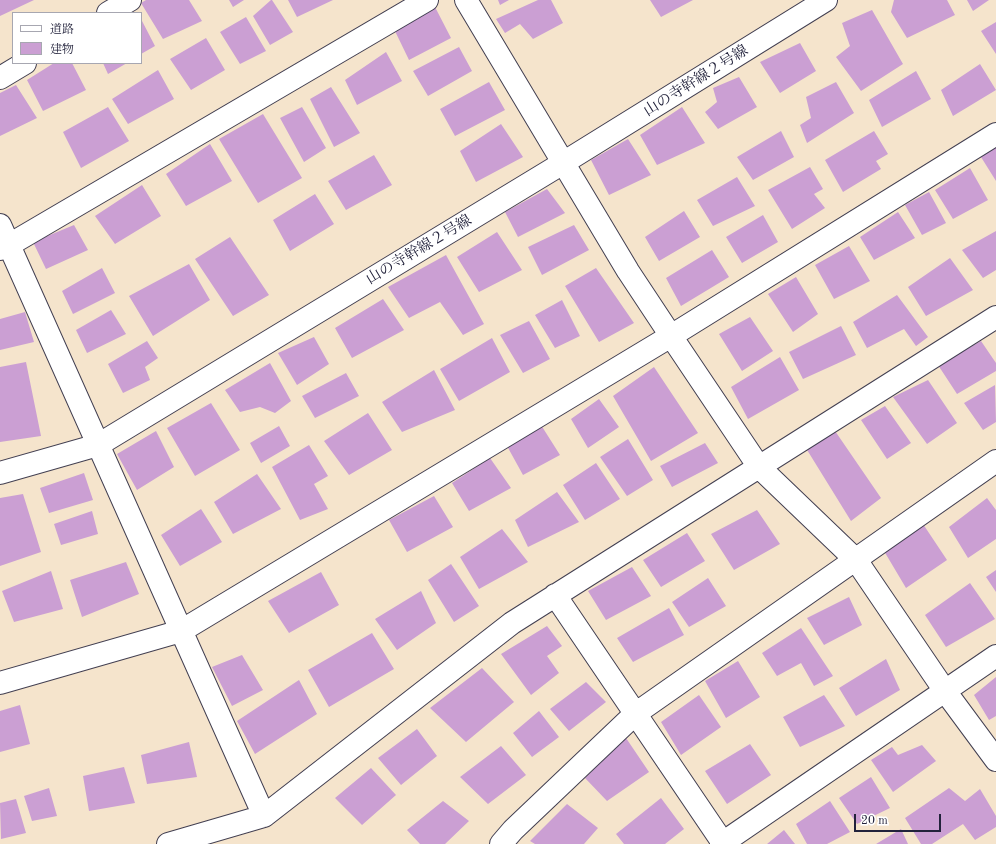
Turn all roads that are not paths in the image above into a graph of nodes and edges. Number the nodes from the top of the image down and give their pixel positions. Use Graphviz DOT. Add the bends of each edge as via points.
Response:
graph roads {
  1 [pos="130,0"];
  2 [pos="427,0"];
  3 [pos="466,0"];
  4 [pos="826,0"];
  5 [pos="110,12"];
  6 [pos="23,64"];
  7 [pos="0,78"];
  8 [pos="996,134"];
  9 [pos="564,163"];
  10 [pos="0,225"];
  11 [pos="4,247"];
  12 [pos="996,317"];
  13 [pos="671,336"];
  14 [pos="98,445"];
  15 [pos="996,460"];
  16 [pos="759,467"];
  17 [pos="0,473"];
  18 [pos="856,560"];
  19 [pos="555,596"];
  20 [pos="181,631"];
  21 [pos="996,656"];
  22 [pos="0,683"];
  23 [pos="945,691"];
  24 [pos="635,714"];
  25 [pos="996,760"];
  26 [pos="264,816"];
  27 [pos="722,843"];
  28 [pos="168,844"];
  29 [pos="501,844"];
  1 -- 5 [label="street"];
  2 -- 11 [label="street"];
  3 -- 9 [label="street"];
  4 -- 9 [label="street, 山の寺幹線２号線"];
  6 -- 7 [label="street"];
  8 -- 13 [label="street"];
  9 -- 13 [label="street" via="628,271"];
  9 -- 14 [label="street, 山の寺幹線２号線"];
  10 -- 11 [label="street"];
  11 -- 14 [label="street"];
  12 -- 16 [label="street"];
  13 -- 16 [label="street"];
  13 -- 20 [label="street"];
  14 -- 17 [label="street, 山の寺幹線２号線"];
  14 -- 20 [label="street"];
  15 -- 18 [label="street"];
  16 -- 18 [label="street"];
  16 -- 19 [label="street"];
  18 -- 23 [label="street"];
  18 -- 24 [label="street"];
  19 -- 24 [label="street"];
  19 -- 26 [label="street" via="512,623"];
  20 -- 22 [label="street"];
  20 -- 26 [label="street"];
  21 -- 23 [label="street"];
  23 -- 25 [label="street"];
  23 -- 27 [label="street"];
  24 -- 27 [label="street"];
  24 -- 29 [label="street"];
  26 -- 28 [label="street"];
}
